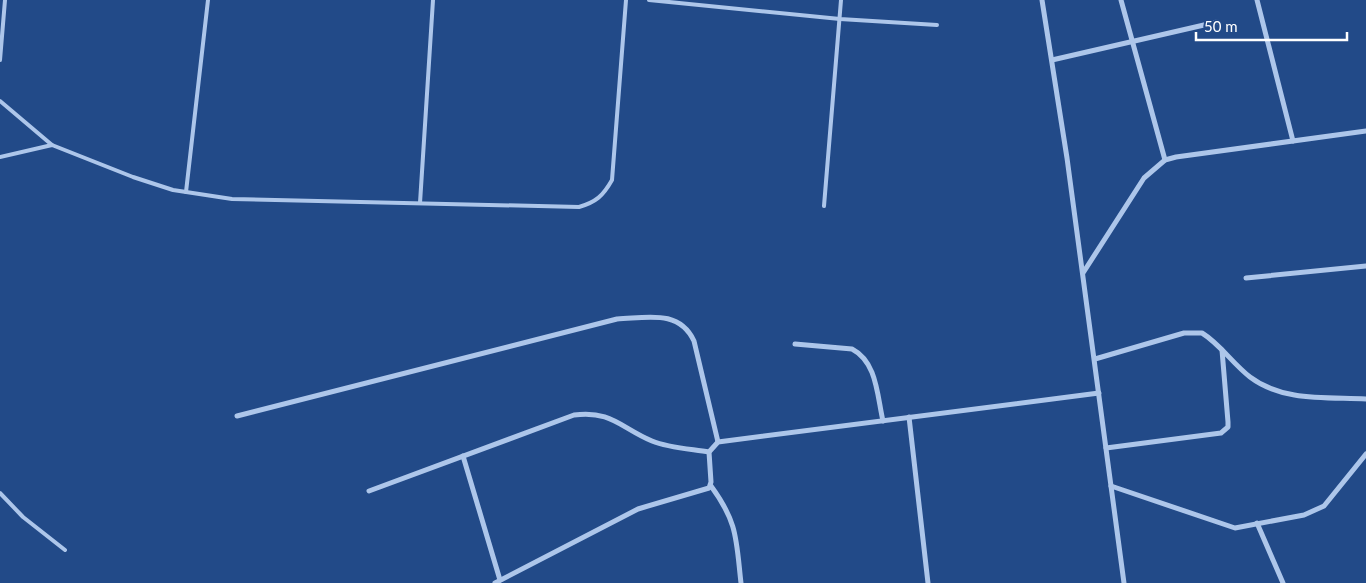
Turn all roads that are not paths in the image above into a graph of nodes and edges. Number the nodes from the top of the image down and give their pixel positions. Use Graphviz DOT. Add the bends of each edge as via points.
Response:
graph roads {
  1 [pos="5,0"];
  2 [pos="208,0"];
  3 [pos="433,0"];
  4 [pos="626,0"];
  5 [pos="649,0"];
  6 [pos="842,0"];
  7 [pos="1042,0"];
  8 [pos="1121,0"];
  9 [pos="1257,0"];
  10 [pos="840,19"];
  11 [pos="1217,22"];
  12 [pos="937,25"];
  13 [pos="1132,42"];
  14 [pos="0,60"];
  15 [pos="1052,60"];
  16 [pos="0,100"];
  17 [pos="1366,131"];
  18 [pos="1293,141"];
  19 [pos="52,145"];
  20 [pos="0,157"];
  21 [pos="1165,160"];
  22 [pos="186,192"];
  23 [pos="420,204"];
  24 [pos="824,206"];
  25 [pos="1366,266"];
  26 [pos="1083,273"];
  27 [pos="1246,278"];
  28 [pos="795,344"];
  29 [pos="1222,350"];
  30 [pos="1094,359"];
  31 [pos="1099,393"];
  32 [pos="1366,399"];
  33 [pos="237,416"];
  34 [pos="909,417"];
  35 [pos="882,420"];
  36 [pos="718,442"];
  37 [pos="1106,448"];
  38 [pos="709,452"];
  39 [pos="1366,454"];
  40 [pos="462,456"];
  41 [pos="711,486"];
  42 [pos="1111,486"];
  43 [pos="369,490"];
  44 [pos="0,493"];
  45 [pos="1257,524"];
  46 [pos="65,550"];
  47 [pos="498,582"];
  48 [pos="741,583"];
  49 [pos="928,583"];
  50 [pos="1124,583"];
  51 [pos="1283,583"];
  1 -- 14 [label="lane"];
  2 -- 22 [label="lane"];
  3 -- 23 [label="lane"];
  4 -- 23 [label="lane" via="612,180 595,202 579,207"];
  5 -- 10 [label="lane"];
  6 -- 10 [label="lane"];
  7 -- 15 [label="street"];
  8 -- 13 [label="street"];
  9 -- 18 [label="street"];
  10 -- 12 [label="lane"];
  10 -- 24 [label="lane"];
  11 -- 13 [label="street"];
  13 -- 15 [label="street"];
  13 -- 21 [label="street"];
  15 -- 26 [label="street"];
  16 -- 19 [label="lane"];
  17 -- 18 [label="street"];
  18 -- 21 [label="street"];
  19 -- 20 [label="lane"];
  19 -- 22 [label="lane" via="132,177"];
  21 -- 26 [label="street" via="1144,178"];
  22 -- 23 [label="lane" via="232,199"];
  25 -- 27 [label="street"];
  26 -- 30 [label="street"];
  28 -- 35 [label="street" via="852,349 859,353 868,361 872,371"];
  29 -- 30 [label="street" via="1207,336 1194,332"];
  29 -- 32 [label="street" via="1266,388 1285,394"];
  29 -- 37 [label="street" via="1228,422 1225,430"];
  30 -- 31 [label="street"];
  31 -- 34 [label="street"];
  31 -- 37 [label="street"];
  33 -- 36 [label="street" via="617,319 670,318 686,327 694,341"];
  34 -- 35 [label="street"];
  34 -- 49 [label="street"];
  35 -- 36 [label="street"];
  36 -- 38 [label="street"];
  37 -- 42 [label="street"];
  38 -- 40 [label="street" via="652,441 602,415 588,413 574,415"];
  38 -- 41 [label="street"];
  39 -- 45 [label="street" via="1324,506 1304,515"];
  40 -- 43 [label="street"];
  40 -- 47 [label="street"];
  41 -- 47 [label="street" via="638,509"];
  41 -- 48 [label="street" via="733,521"];
  42 -- 45 [label="street" via="1235,528"];
  42 -- 50 [label="street"];
  44 -- 46 [label="lane" via="23,517"];
  45 -- 51 [label="street"];
}
